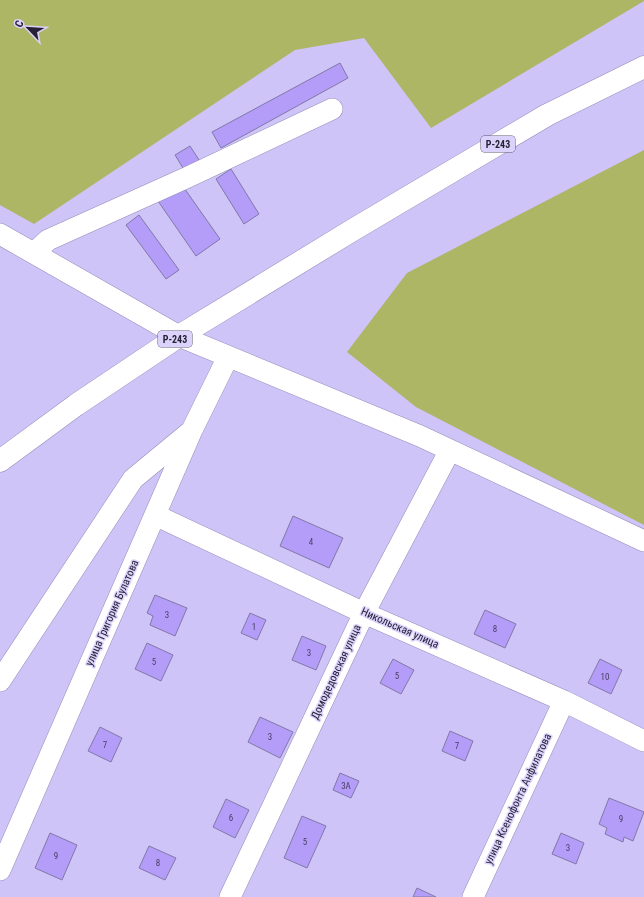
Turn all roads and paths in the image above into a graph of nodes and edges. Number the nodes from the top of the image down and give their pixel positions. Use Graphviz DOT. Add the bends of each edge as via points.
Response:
graph roads {
  1 [pos="644,67"];
  2 [pos="332,109"];
  3 [pos="0,234"];
  4 [pos="34,254"];
  5 [pos="179,336"];
  6 [pos="228,356"];
  7 [pos="192,430"];
  8 [pos="450,450"];
  9 [pos="0,461"];
  10 [pos="155,516"];
  11 [pos="644,541"];
  12 [pos="364,613"];
  13 [pos="0,681"];
  14 [pos="564,701"];
  15 [pos="644,741"];
  16 [pos="0,870"];
  17 [pos="230,897"];
  18 [pos="473,897"];
  1 -- 5 [label="highway, Р-243" via="547,115"];
  2 -- 4 [label="street" via="48,240"];
  3 -- 4 [label="street"];
  4 -- 5 [label="street"];
  5 -- 6 [label="street"];
  5 -- 9 [label="highway, Р-243" via="76,404"];
  6 -- 7 [label="street, улица Григория Булатова"];
  6 -- 8 [label="street"];
  7 -- 10 [label="street, улица Григория Булатова"];
  7 -- 13 [label="street" via="133,479"];
  8 -- 11 [label="street"];
  8 -- 12 [label="street, Домодедовская улица"];
  10 -- 12 [label="street, Никольская улица"];
  10 -- 16 [label="street, улица Григория Булатова"];
  12 -- 14 [label="street, Никольская улица"];
  12 -- 17 [label="street, Домодедовская улица"];
  14 -- 15 [label="street, Никольская улица"];
  14 -- 18 [label="street, улица Ксенофонта Анфилатова"];
}
